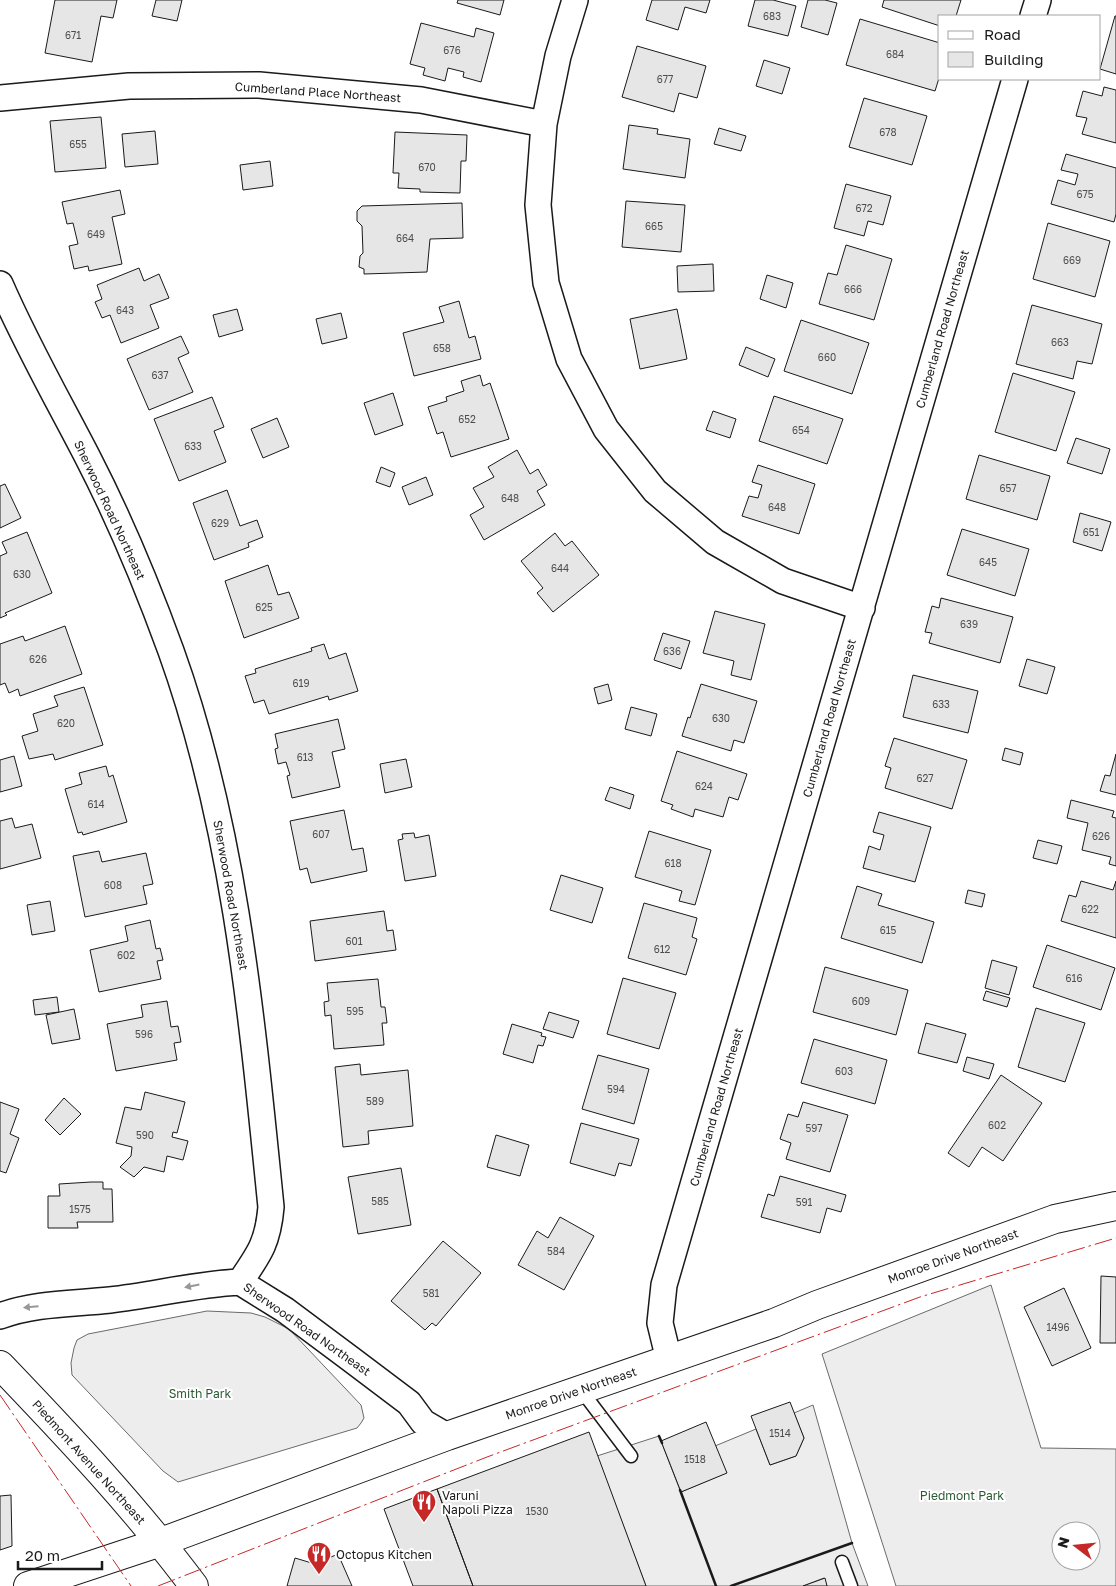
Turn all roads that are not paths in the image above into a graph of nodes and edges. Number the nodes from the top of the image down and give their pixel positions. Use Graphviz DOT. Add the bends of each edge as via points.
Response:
graph roads {
  1 [pos="575,0"];
  2 [pos="1038,0"];
  3 [pos="1033,15"];
  4 [pos="1015,80"];
  5 [pos="0,98"];
  6 [pos="544,124"];
  7 [pos="0,284"];
  8 [pos="862,608"];
  9 [pos="1116,1206"];
  10 [pos="240,1282"];
  11 [pos="0,1316"];
  12 [pos="669,1360"];
  13 [pos="0,1365"];
  14 [pos="582,1390"];
  15 [pos="447,1436"];
  16 [pos="631,1456"];
  17 [pos="160,1542"];
  18 [pos="842,1562"];
  19 [pos="28,1586"];
  20 [pos="194,1586"];
  21 [pos="851,1586"];
  1 -- 6 [label="street" via="558,56"];
  2 -- 3 [label="street"];
  4 -- 8 [label="street, Cumberland Road Northeast"];
  5 -- 6 [label="street, Cumberland Place Northeast" via="129,86 258,84 421,100"];
  6 -- 8 [label="street" via="538,205 546,283 569,359 606,429 655,491 715,542 784,581"];
  7 -- 10 [label="street, Sherwood Road Northeast" via="131,549 171,652 204,758 241,939 271,1207 269,1230 262,1248"];
  8 -- 12 [label="street, Cumberland Road Northeast" via="664,1285 660,1323"];
  9 -- 12 [label="main road, Monroe Drive Northeast" via="1055,1219"];
  10 -- 11 [label="street, one-way" via="20,1308"];
  10 -- 15 [label="street, Sherwood Road Northeast" via="285,1310 409,1403 423,1422"];
  12 -- 14 [label="main road, Monroe Drive Northeast"];
  13 -- 17 [label="main road, Piedmont Avenue Northeast" via="89,1458"];
  14 -- 15 [label="main road, Monroe Drive Northeast"];
  14 -- 16 [label="lane"];
  15 -- 17 [label="main road, Monroe Drive Northeast"];
  17 -- 19 [label="main road, Monroe Drive Northeast"];
  17 -- 20 [label="main road, Piedmont Avenue Northeast"];
  18 -- 21 [label="lane"];
}
